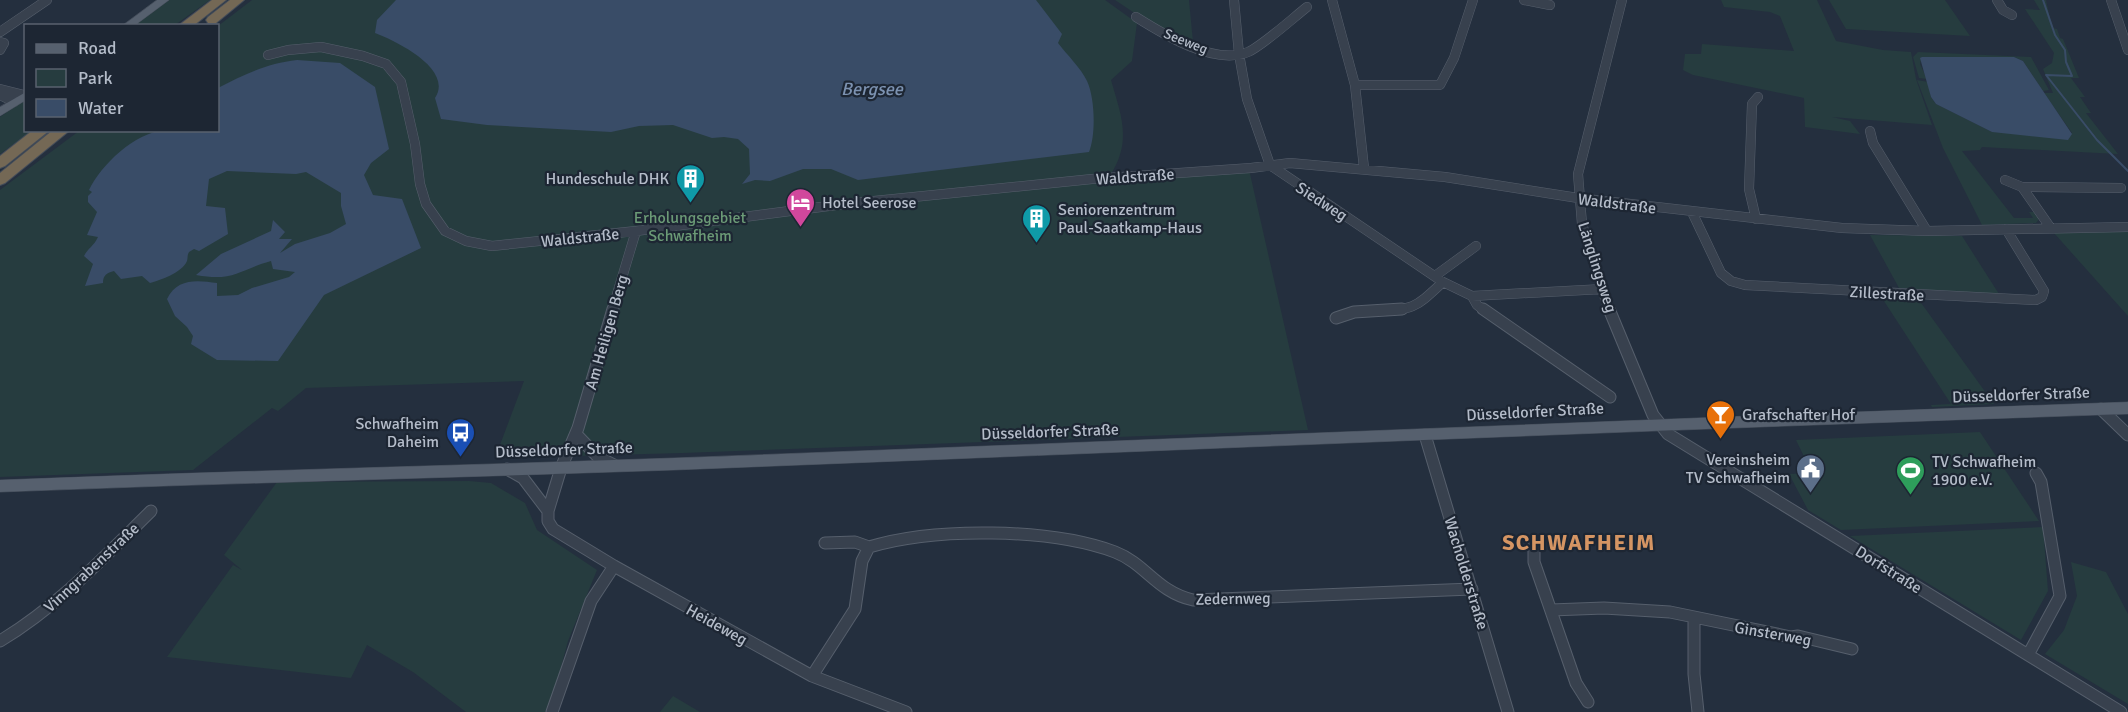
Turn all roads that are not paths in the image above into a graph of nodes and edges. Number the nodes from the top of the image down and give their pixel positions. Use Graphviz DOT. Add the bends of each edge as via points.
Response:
graph roads {
  1 [pos="47,0"];
  2 [pos="164,0"];
  3 [pos="220,0"];
  4 [pos="238,0"];
  5 [pos="1234,0"];
  6 [pos="1332,0"];
  7 [pos="1473,0"];
  8 [pos="1524,0"];
  9 [pos="1622,0"];
  10 [pos="1997,0"];
  11 [pos="2111,0"];
  12 [pos="1550,5"];
  13 [pos="1307,8"];
  14 [pos="2012,15"];
  15 [pos="1136,17"];
  16 [pos="2118,23"];
  17 [pos="130,24"];
  18 [pos="187,24"];
  19 [pos="207,24"];
  20 [pos="2128,26"];
  21 [pos="0,32"];
  22 [pos="0,42"];
  23 [pos="0,50"];
  24 [pos="2128,50"];
  25 [pos="1239,54"];
  26 [pos="268,55"];
  27 [pos="1355,85"];
  28 [pos="0,89"];
  29 [pos="0,95"];
  30 [pos="24,95"];
  31 [pos="24,96"];
  32 [pos="1758,97"];
  33 [pos="14,102"];
  34 [pos="0,112"];
  35 [pos="1870,131"];
  36 [pos="40,132"];
  37 [pos="60,132"];
  38 [pos="0,163"];
  39 [pos="1270,165"];
  40 [pos="1364,168"];
  41 [pos="0,180"];
  42 [pos="2005,180"];
  43 [pos="2022,187"];
  44 [pos="2121,188"];
  45 [pos="1578,198"];
  46 [pos="1692,212"];
  47 [pos="1756,219"];
  48 [pos="2050,227"];
  49 [pos="2128,227"];
  50 [pos="2006,229"];
  51 [pos="636,231"];
  52 [pos="1927,231"];
  53 [pos="1476,246"];
  54 [pos="1439,279"];
  55 [pos="1603,289"];
  56 [pos="1472,296"];
  57 [pos="1336,318"];
  58 [pos="1610,397"];
  59 [pos="2128,408"];
  60 [pos="2101,409"];
  61 [pos="1659,424"];
  62 [pos="576,434"];
  63 [pos="1425,435"];
  64 [pos="2128,435"];
  65 [pos="614,465"];
  66 [pos="561,468"];
  67 [pos="507,469"];
  68 [pos="2036,473"];
  69 [pos="0,486"];
  70 [pos="548,510"];
  71 [pos="151,512"];
  72 [pos="825,543"];
  73 [pos="1534,544"];
  74 [pos="868,547"];
  75 [pos="614,566"];
  76 [pos="1472,589"];
  77 [pos="1551,610"];
  78 [pos="1694,618"];
  79 [pos="0,641"];
  80 [pos="1851,649"];
  81 [pos="2028,655"];
  82 [pos="812,676"];
  83 [pos="1588,702"];
  84 [pos="552,712"];
  85 [pos="906,712"];
  86 [pos="1508,712"];
  87 [pos="1698,712"];
  88 [pos="2121,712"];
  1 -- 21 [label="street"];
  2 -- 17 [label="main road"];
  3 -- 18 [label="highway"];
  4 -- 19 [label="highway"];
  5 -- 25 [label="street"];
  6 -- 27 [label="street"];
  7 -- 27 [label="street" via="1440,85"];
  8 -- 12 [label="street"];
  9 -- 45 [label="street, Länglingsweg" via="1578,174"];
  10 -- 14 [label="street"];
  11 -- 16 [label="street"];
  13 -- 25 [label="street" via="1248,52"];
  15 -- 25 [label="street, Seeweg" via="1197,48"];
  16 -- 20 [label="street"];
  16 -- 24 [label="street"];
  22 -- 23 [label="street" via="4,43"];
  25 -- 39 [label="street" via="1247,99"];
  26 -- 51 [label="street, Waldstraße" via="321,47 386,64 400,82 426,204 445,231 466,241 492,246"];
  27 -- 40 [label="street"];
  28 -- 30 [label="street"];
  29 -- 33 [label="street"];
  31 -- 33 [label="main road"];
  32 -- 47 [label="street" via="1752,104 1749,189"];
  33 -- 34 [label="main road"];
  35 -- 52 [label="street" via="1872,143"];
  36 -- 38 [label="highway"];
  37 -- 41 [label="highway"];
  39 -- 40 [label="street, Waldstraße"];
  39 -- 51 [label="street, Waldstraße" via="844,204"];
  39 -- 54 [label="street, Siedweg"];
  40 -- 45 [label="street, Waldstraße"];
  42 -- 43 [label="street"];
  43 -- 44 [label="street"];
  43 -- 48 [label="street"];
  45 -- 46 [label="street, Waldstraße"];
  45 -- 55 [label="street, Länglingsweg"];
  46 -- 47 [label="street, Waldstraße"];
  46 -- 50 [label="street, Zillestraße" via="1721,273 1745,285 2036,300 2044,291"];
  47 -- 52 [label="street, Waldstraße"];
  48 -- 49 [label="street, Waldstraße"];
  48 -- 50 [label="street, Waldstraße"];
  50 -- 52 [label="street, Waldstraße"];
  51 -- 62 [label="street, Am Heiligen Berg"];
  53 -- 54 [label="street"];
  54 -- 56 [label="street, Siedweg"];
  54 -- 57 [label="street" via="1419,304 1408,309 1354,312"];
  55 -- 56 [label="street, Siedweg"];
  55 -- 61 [label="street, Länglingsweg"];
  56 -- 58 [label="street, Siedweg" via="1477,305"];
  59 -- 60 [label="main road, Düsseldorfer Straße"];
  60 -- 61 [label="main road, Düsseldorfer Straße"];
  60 -- 64 [label="street, Düsseldorfer Straße"];
  61 -- 63 [label="main road, Düsseldorfer Straße"];
  61 -- 81 [label="street, Dorfstraße" via="1707,459"];
  62 -- 65 [label="street" via="598,457"];
  62 -- 66 [label="street, Am Heiligen Berg"];
  63 -- 65 [label="main road, Düsseldorfer Straße"];
  63 -- 76 [label="street, Wacholderstraße"];
  65 -- 66 [label="main road, Düsseldorfer Straße"];
  66 -- 67 [label="main road, Düsseldorfer Straße"];
  66 -- 70 [label="street"];
  67 -- 69 [label="main road, Düsseldorfer Straße"];
  67 -- 70 [label="street, Heideweg" via="523,478"];
  68 -- 81 [label="street" via="2041,482 2060,597"];
  70 -- 75 [label="street, Heideweg" via="553,529"];
  71 -- 79 [label="street, Vinngrabenstraße" via="70,591 32,622"];
  72 -- 74 [label="street, Zedernweg" via="855,542"];
  73 -- 77 [label="street" via="1534,562"];
  74 -- 76 [label="street, Zedernweg" via="884,540 978,535 1074,542 1116,553 1166,592 1193,600"];
  74 -- 82 [label="street" via="855,609"];
  75 -- 82 [label="street, Heideweg"];
  75 -- 84 [label="street" via="591,602"];
  76 -- 86 [label="street, Wacholderstraße"];
  77 -- 78 [label="street, Ginsterweg" via="1629,609"];
  77 -- 83 [label="street" via="1576,683"];
  78 -- 80 [label="street, Ginsterweg"];
  78 -- 87 [label="street"];
  81 -- 88 [label="street, Dorfstraße"];
  82 -- 85 [label="street, Heideweg"];
}
